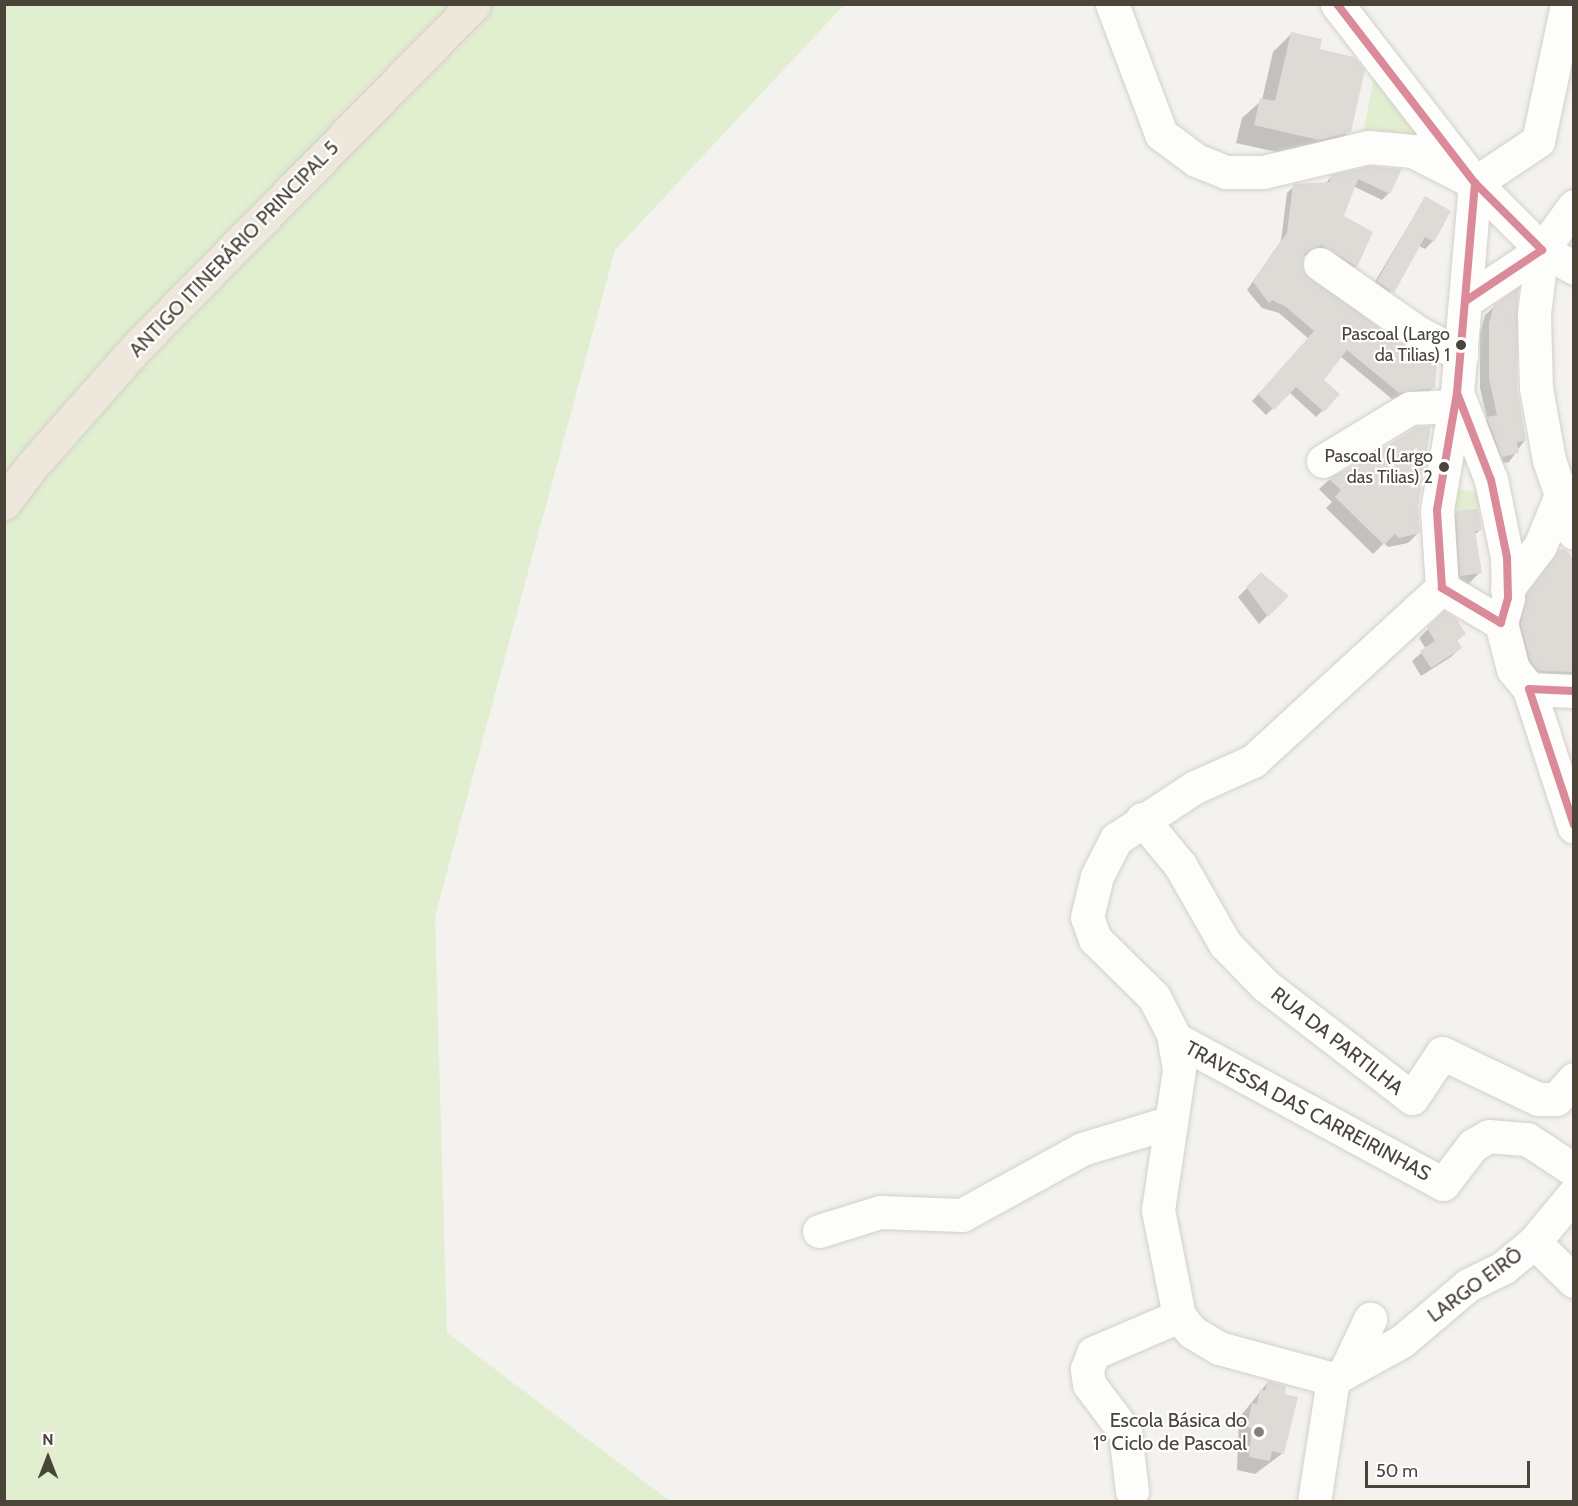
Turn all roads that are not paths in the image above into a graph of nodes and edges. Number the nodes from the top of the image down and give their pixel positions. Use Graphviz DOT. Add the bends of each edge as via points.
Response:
graph roads {
  1 [pos="474,4"];
  2 [pos="1112,4"];
  3 [pos="1337,4"];
  4 [pos="1568,4"];
  5 [pos="1475,183"];
  6 [pos="1574,206"];
  7 [pos="1574,234"];
  8 [pos="1542,250"];
  9 [pos="1320,264"];
  10 [pos="1574,268"];
  11 [pos="1467,300"];
  12 [pos="1461,355"];
  13 [pos="1456,399"];
  14 [pos="1323,461"];
  15 [pos="1491,480"];
  16 [pos="1441,485"];
  17 [pos="1561,495"];
  18 [pos="4,502"];
  19 [pos="1574,533"];
  20 [pos="1442,588"];
  21 [pos="1507,589"];
  22 [pos="1501,623"];
  23 [pos="1529,689"];
  24 [pos="1574,691"];
  25 [pos="1572,811"];
  26 [pos="1142,819"];
  27 [pos="1174,1038"];
  28 [pos="1574,1079"];
  29 [pos="1171,1122"];
  30 [pos="1574,1170"];
  31 [pos="1574,1194"];
  32 [pos="819,1231"];
  33 [pos="1534,1242"];
  34 [pos="1574,1281"];
  35 [pos="1179,1316"];
  36 [pos="1370,1319"];
  37 [pos="1339,1376"];
  38 [pos="1132,1491"];
  39 [pos="1314,1502"];
  1 -- 18 [label="highway, ANTIGO ITINERÁRIO PRINCIPAL 5" via="136,348"];
  2 -- 5 [label="street" via="1161,134 1196,160 1226,172 1263,172 1369,147 1413,151"];
  3 -- 5 [label="street"];
  4 -- 5 [label="street" via="1538,141"];
  5 -- 8 [label="street"];
  5 -- 11 [label="street"];
  6 -- 8 [label="street"];
  7 -- 8 [label="street"];
  8 -- 10 [label="street"];
  8 -- 11 [label="street"];
  8 -- 17 [label="street" via="1534,313 1536,388 1549,460"];
  9 -- 12 [label="street" via="1417,332"];
  11 -- 12 [label="street"];
  12 -- 13 [label="street"];
  13 -- 14 [label="street" via="1410,408"];
  13 -- 15 [label="street"];
  13 -- 16 [label="street"];
  15 -- 16 [label="street" via="1462,470"];
  15 -- 21 [label="street" via="1507,557"];
  16 -- 20 [label="street" via="1437,510"];
  17 -- 19 [label="street"];
  17 -- 21 [label="street" via="1540,546"];
  20 -- 22 [label="street"];
  20 -- 26 [label="street" via="1253,761 1194,787"];
  21 -- 22 [label="street"];
  22 -- 23 [label="street" via="1513,669"];
  23 -- 24 [label="street"];
  23 -- 25 [label="street"];
  26 -- 27 [label="street" via="1116,839 1096,876 1087,917 1095,939 1154,997"];
  26 -- 28 [label="street, RUA DA PARTILHA" via="1180,865 1225,944 1266,986 1412,1098 1442,1053 1538,1099 1556,1099"];
  27 -- 29 [label="street" via="1179,1069"];
  27 -- 30 [label="street, TRAVESSA DAS CARREIRINHAS" via="1443,1184 1473,1145 1489,1136 1527,1139"];
  29 -- 32 [label="street" via="1082,1149 962,1215 880,1212"];
  29 -- 35 [label="street" via="1158,1210"];
  31 -- 33 [label="street, LARGO EIRÔ"];
  33 -- 34 [label="street"];
  33 -- 37 [label="street, LARGO EIRÔ" via="1503,1268 1468,1286 1402,1341"];
  35 -- 37 [label="street" via="1192,1332 1219,1348"];
  35 -- 38 [label="street" via="1093,1353 1087,1369 1089,1384 1125,1432"];
  36 -- 37 [label="street"];
  37 -- 39 [label="street"];
}
